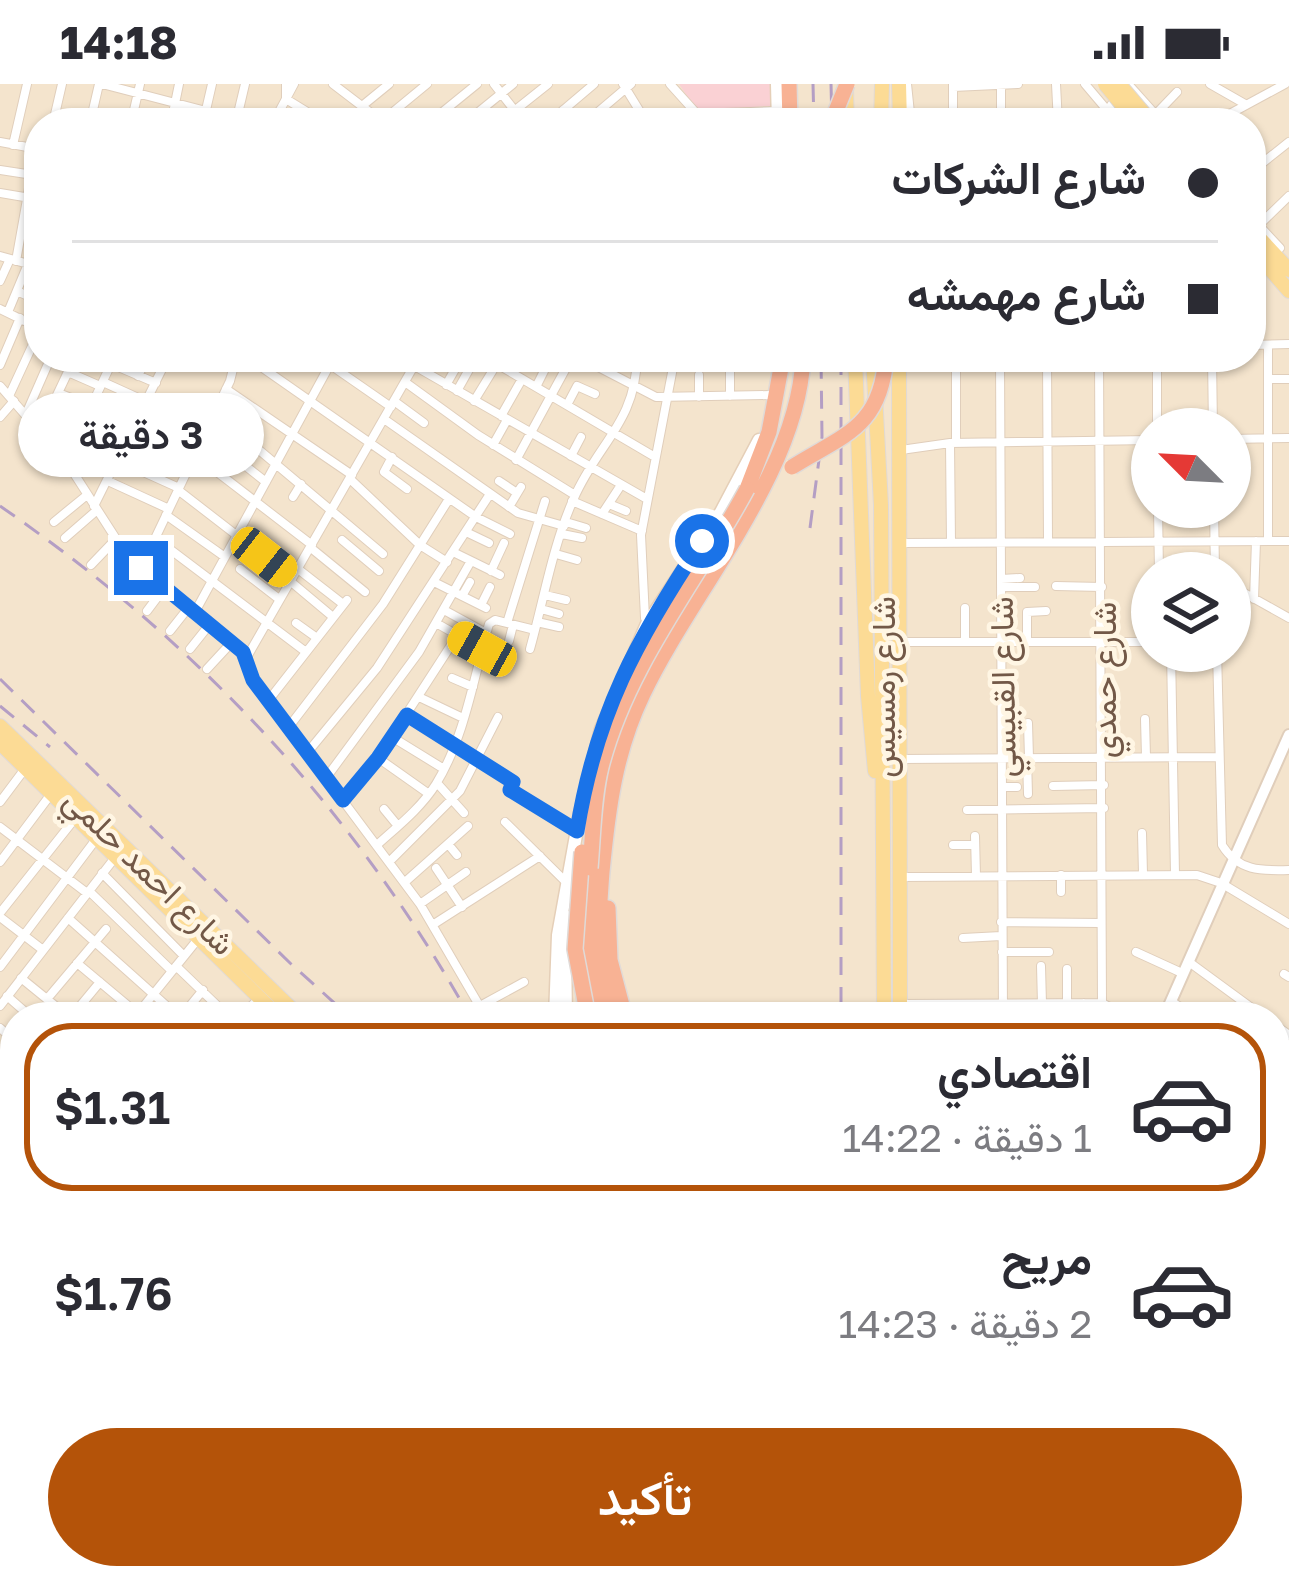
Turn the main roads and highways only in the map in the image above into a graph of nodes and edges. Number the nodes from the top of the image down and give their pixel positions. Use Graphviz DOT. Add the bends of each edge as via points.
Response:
graph roads {
  1 [pos="1105,84"];
  2 [pos="1125,84"];
  3 [pos="1125,108"];
  4 [pos="1145,108"];
  5 [pos="1280,248"];
  6 [pos="1266,265"];
  7 [pos="1289,270"];
  8 [pos="1289,291"];
  9 [pos="776,372"];
  10 [pos="777,372"];
  11 [pos="778,372"];
  12 [pos="796,372"];
  13 [pos="798,372"];
  14 [pos="856,372"];
  15 [pos="877,372"];
  16 [pos="879,372"];
  17 [pos="899,372"];
  18 [pos="898,432"];
  19 [pos="875,436"];
  20 [pos="752,505"];
  21 [pos="650,628"];
  22 [pos="670,631"];
  23 [pos="657,654"];
  24 [pos="0,726"];
  25 [pos="0,743"];
  26 [pos="601,816"];
  27 [pos="883,843"];
  28 [pos="262,1002"];
  29 [pos="285,1002"];
  30 [pos="555,1002"];
  31 [pos="566,1002"];
  32 [pos="584,1002"];
  33 [pos="599,1002"];
  34 [pos="602,1002"];
  35 [pos="622,1002"];
  36 [pos="884,1002"];
  37 [pos="900,1002"];
  1 -- 3 [label="main road, bridge"];
  2 -- 4 [label="main road, bridge"];
  5 -- 7 [label="main road"];
  6 -- 8 [label="main road"];
  9 -- 21 [label="main road" via="740,481"];
  10 -- 21 [label="main road" via="754,458"];
  11 -- 26 [label="highway, bridge" via="759,461 618,716 600,771"];
  12 -- 22 [label="highway" via="764,471"];
  13 -- 20 [label="highway" via="787,434"];
  14 -- 27 [label="main road" via="868,696"];
  15 -- 19 [label="main road, شارع رمسيس"];
  16 -- 20 [label="highway, bridge" via="881,388 862,423 792,467"];
  17 -- 18 [label="main road, شارع رمسيس"];
  18 -- 19 [label="main road" via="889,427"];
  18 -- 37 [label="main road, شارع رمسيس"];
  19 -- 27 [label="main road, شارع رمسيس"];
  20 -- 26 [label="highway" via="642,696"];
  21 -- 22 [label="main road"];
  21 -- 23 [label="main road"];
  21 -- 30 [label="main road" via="601,729 556,954"];
  21 -- 31 [label="main road" via="606,732 586,805"];
  22 -- 23 [label="highway"];
  23 -- 34 [label="highway" via="621,732 603,807 592,928"];
  24 -- 29 [label="main road, شارع احمد حلمي"];
  25 -- 28 [label="main road, شارع احمد حلمي"];
  26 -- 32 [label="highway, bridge" via="584,836 575,922"];
  26 -- 33 [label="highway, bridge" via="585,938"];
  26 -- 35 [label="highway" via="614,830 610,960"];
  27 -- 36 [label="main road, شارع رمسيس"];
}
